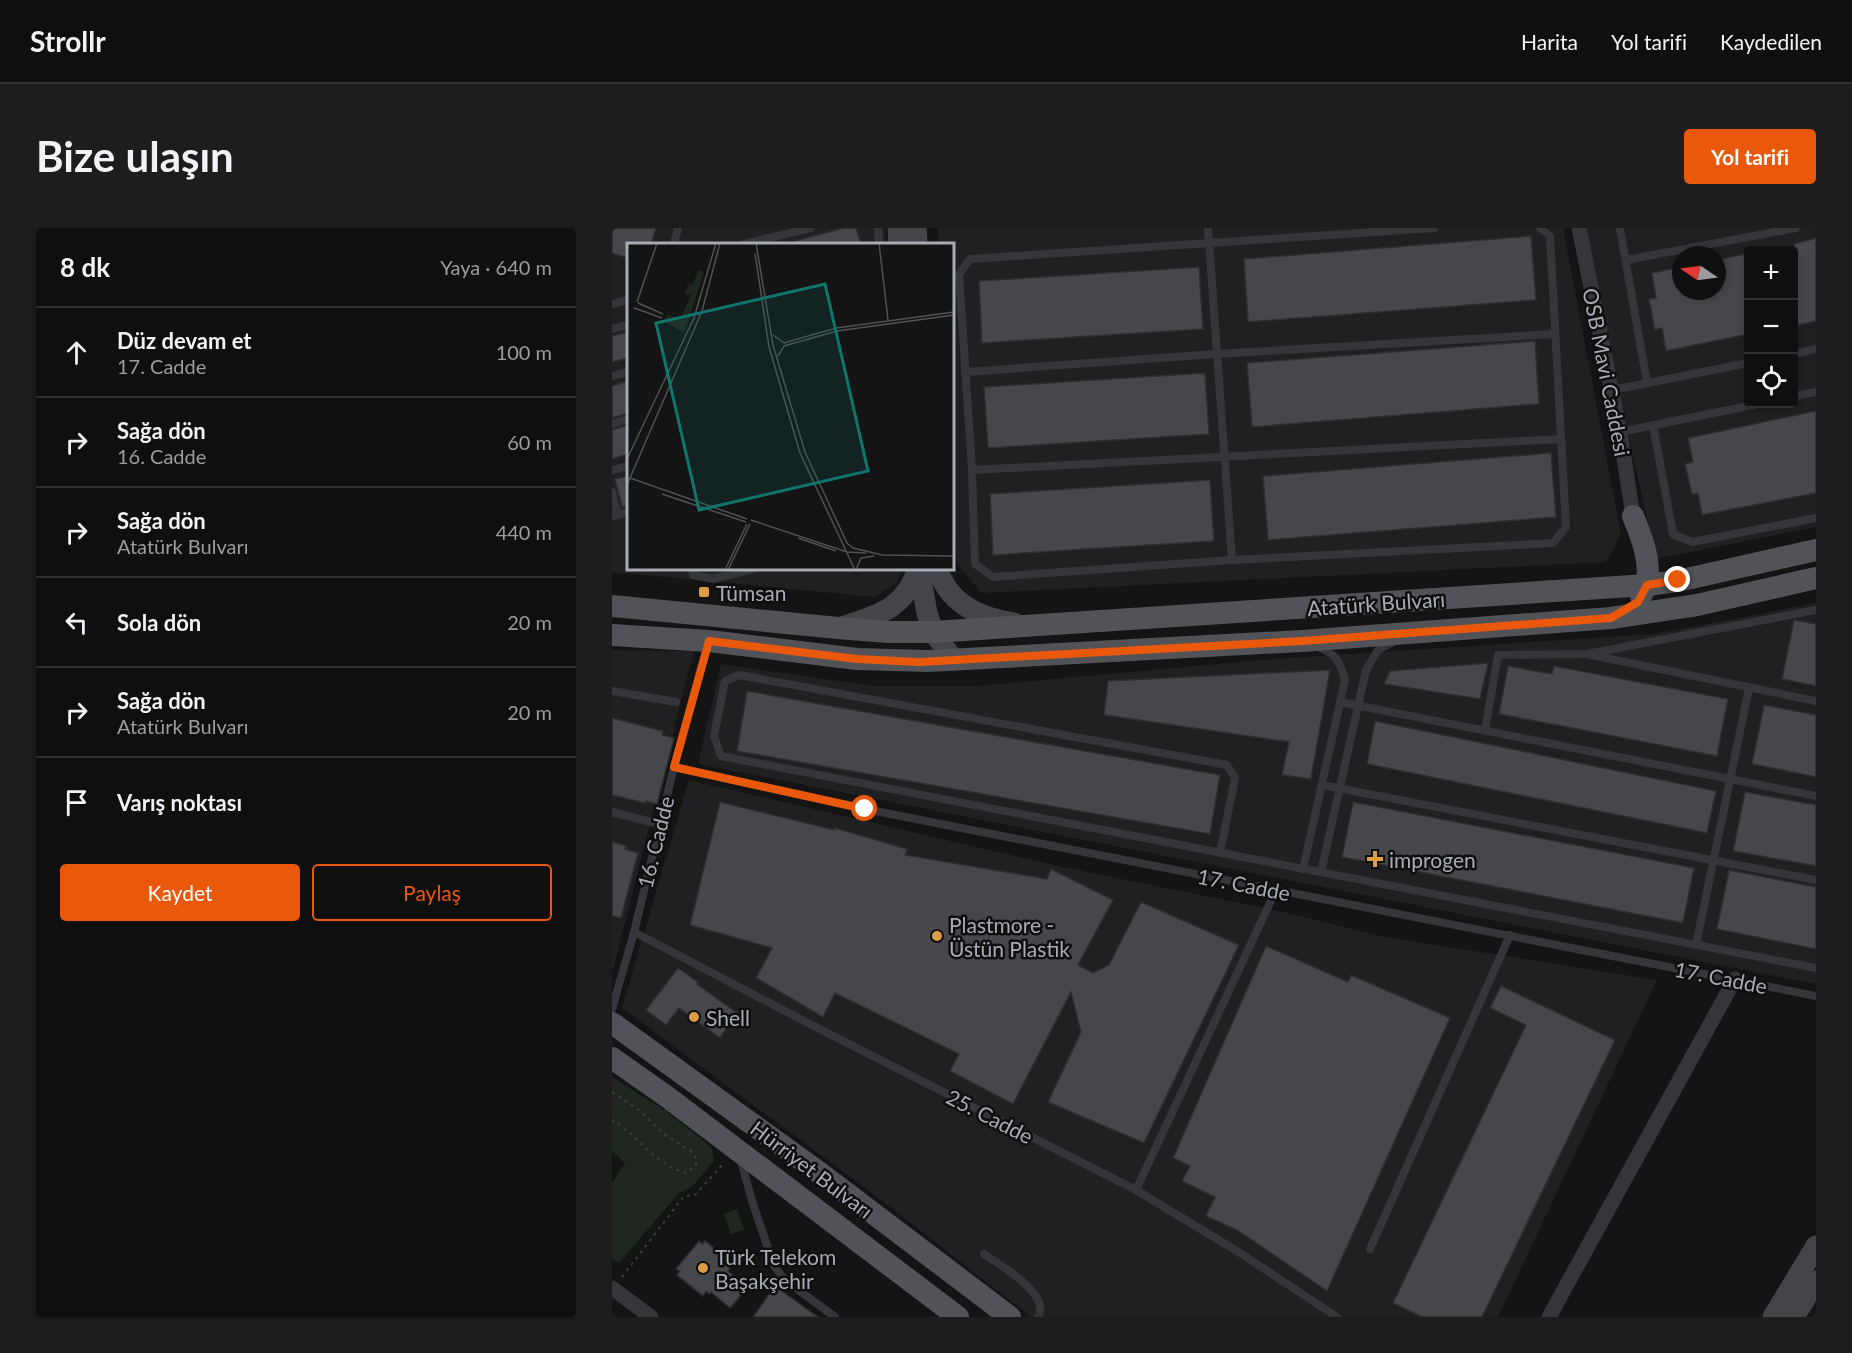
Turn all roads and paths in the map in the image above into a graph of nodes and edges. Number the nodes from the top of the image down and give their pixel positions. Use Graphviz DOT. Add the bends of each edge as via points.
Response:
graph roads {
  1 [pos="678,228"];
  2 [pos="811,228"];
  3 [pos="878,228"];
  4 [pos="898,228"];
  5 [pos="916,228"];
  6 [pos="1208,228"];
  7 [pos="1434,228"];
  8 [pos="1540,228"];
  9 [pos="1579,228"];
  10 [pos="1620,228"];
  11 [pos="1796,228"];
  12 [pos="1209,242"];
  13 [pos="674,243"];
  14 [pos="748,243"];
  15 [pos="879,243"];
  16 [pos="899,243"];
  17 [pos="917,243"];
  18 [pos="1626,260"];
  19 [pos="627,300"];
  20 [pos="612,304"];
  21 [pos="627,325"];
  22 [pos="612,328"];
  23 [pos="1555,334"];
  24 [pos="1816,350"];
  25 [pos="1798,353"];
  26 [pos="1216,354"];
  27 [pos="1744,364"];
  28 [pos="627,372"];
  29 [pos="964,372"];
  30 [pos="612,376"];
  31 [pos="1647,383"];
  32 [pos="1612,390"];
  33 [pos="1816,392"];
  34 [pos="1798,395"];
  35 [pos="1744,407"];
  36 [pos="627,419"];
  37 [pos="612,424"];
  38 [pos="1653,425"];
  39 [pos="1620,432"];
  40 [pos="1561,439"];
  41 [pos="1224,457"];
  42 [pos="627,466"];
  43 [pos="612,470"];
  44 [pos="972,470"];
  45 [pos="612,492"];
  46 [pos="615,515"];
  47 [pos="1633,516"];
  48 [pos="1816,518"];
  49 [pos="1816,550"];
  50 [pos="1232,560"];
  51 [pos="692,570"];
  52 [pos="748,570"];
  53 [pos="918,570"];
  54 [pos="919,570"];
  55 [pos="938,570"];
  56 [pos="1816,578"];
  57 [pos="1647,585"];
  58 [pos="1613,588"];
  59 [pos="612,606"];
  60 [pos="1816,610"];
  61 [pos="1611,618"];
  62 [pos="1032,625"];
  63 [pos="838,628"];
  64 [pos="933,632"];
  65 [pos="1407,634"];
  66 [pos="612,635"];
  67 [pos="709,641"];
  68 [pos="1302,641"];
  69 [pos="1587,654"];
  70 [pos="954,660"];
  71 [pos="1749,688"];
  72 [pos="612,691"];
  73 [pos="1816,701"];
  74 [pos="676,702"];
  75 [pos="1340,702"];
  76 [pos="1358,705"];
  77 [pos="1485,730"];
  78 [pos="674,767"];
  79 [pos="1730,779"];
  80 [pos="1322,785"];
  81 [pos="1340,788"];
  82 [pos="1816,796"];
  83 [pos="612,812"];
  84 [pos="659,824"];
  85 [pos="1220,853"];
  86 [pos="1713,860"];
  87 [pos="1303,868"];
  88 [pos="1321,872"];
  89 [pos="1816,879"];
  90 [pos="1276,890"];
  91 [pos="634,932"];
  92 [pos="1510,935"];
  93 [pos="1696,945"];
  94 [pos="1816,968"];
  95 [pos="1735,979"];
  96 [pos="1816,996"];
  97 [pos="612,1009"];
  98 [pos="612,1023"];
  99 [pos="612,1058"];
  100 [pos="612,1092"];
  101 [pos="612,1120"];
  102 [pos="731,1156"];
  103 [pos="1136,1190"];
  104 [pos="1816,1246"];
  105 [pos="1370,1249"];
  106 [pos="984,1254"];
  107 [pos="1816,1281"];
  108 [pos="613,1288"];
  109 [pos="651,1317"];
  110 [pos="835,1317"];
  111 [pos="958,1317"];
  112 [pos="1010,1317"];
  113 [pos="1038,1317"];
  114 [pos="1337,1317"];
  115 [pos="1549,1317"];
  116 [pos="1773,1317"];
  117 [pos="1794,1317"];
  1 -- 13 [label="lane"];
  2 -- 14 [label="lane"];
  3 -- 15 [label="lane"];
  4 -- 16 [label="street"];
  5 -- 17 [label="street"];
  6 -- 12 [label="lane"];
  7 -- 12 [label="lane"];
  8 -- 23 [label="lane" via="1550,236"];
  9 -- 32 [label="street, OSB Mavi Caddesi"];
  10 -- 18 [label="lane"];
  11 -- 18 [label="lane"];
  12 -- 26 [label="lane"];
  12 -- 29 [label="lane" via="970,259 959,274"];
  18 -- 31 [label="lane"];
  19 -- 20 [label="lane"];
  21 -- 22 [label="lane"];
  23 -- 26 [label="lane"];
  23 -- 40 [label="lane"];
  24 -- 25 [label="lane"];
  26 -- 29 [label="lane"];
  26 -- 41 [label="lane"];
  27 -- 31 [label="lane"];
  28 -- 30 [label="lane"];
  29 -- 44 [label="lane"];
  31 -- 32 [label="lane"];
  32 -- 39 [label="street, OSB Mavi Caddesi"];
  33 -- 34 [label="lane"];
  35 -- 38 [label="lane"];
  36 -- 37 [label="lane"];
  38 -- 39 [label="lane"];
  38 -- 48 [label="lane" via="1674,534 1692,542"];
  39 -- 47 [label="street, OSB Mavi Caddesi"];
  40 -- 41 [label="lane"];
  40 -- 50 [label="lane" via="1566,527 1553,543"];
  41 -- 44 [label="lane"];
  41 -- 50 [label="lane"];
  42 -- 43 [label="lane"];
  44 -- 50 [label="lane" via="975,564 993,577"];
  45 -- 46 [label="lane"];
  47 -- 57 [label="main road" via="1648,567"];
  47 -- 58 [label="main road" via="1632,566"];
  49 -- 57 [label="main road, Atatürk Bulvarı"];
  51 -- 52 [label="lane" via="693,574 713,579"];
  53 -- 63 [label="street" via="906,595 892,607"];
  54 -- 64 [label="street"];
  55 -- 62 [label="street" via="949,592 967,609 998,620"];
  56 -- 61 [label="main road, Atatürk Bulvarı" via="1697,605"];
  57 -- 58 [label="main road, Atatürk Bulvarı"];
  57 -- 61 [label="main road" via="1638,602"];
  58 -- 62 [label="main road, Atatürk Bulvarı"];
  59 -- 63 [label="main road, Atatürk Bulvarı"];
  60 -- 69 [label="lane"];
  61 -- 65 [label="main road, Atatürk Bulvarı"];
  62 -- 64 [label="main road, Atatürk Bulvarı"];
  63 -- 64 [label="main road, Atatürk Bulvarı"];
  64 -- 70 [label="street"];
  65 -- 68 [label="main road, Atatürk Bulvarı"];
  65 -- 76 [label="lane" via="1378,650 1366,670"];
  66 -- 67 [label="main road, Atatürk Bulvarı"];
  67 -- 70 [label="main road, Atatürk Bulvarı" via="857,659"];
  67 -- 78 [label="lane, 16. Cadde"];
  68 -- 70 [label="main road, Atatürk Bulvarı"];
  68 -- 75 [label="lane" via="1329,652 1341,664 1345,680"];
  69 -- 71 [label="lane"];
  69 -- 77 [label="lane" via="1498,655"];
  71 -- 73 [label="lane"];
  71 -- 79 [label="lane"];
  72 -- 74 [label="lane"];
  75 -- 76 [label="lane"];
  75 -- 80 [label="lane"];
  76 -- 77 [label="lane"];
  76 -- 81 [label="lane"];
  77 -- 79 [label="lane"];
  78 -- 84 [label="lane, 16. Cadde"];
  78 -- 90 [label="lane, 17. Cadde"];
  79 -- 82 [label="lane"];
  79 -- 86 [label="lane"];
  80 -- 81 [label="lane"];
  80 -- 87 [label="lane"];
  81 -- 86 [label="lane"];
  81 -- 88 [label="lane"];
  83 -- 84 [label="lane"];
  84 -- 91 [label="lane, 16. Cadde"];
  85 -- 85 [label="lane" via="1235,778 1227,765 739,675 724,681 714,735 721,756"];
  85 -- 87 [label="lane"];
  86 -- 89 [label="lane"];
  86 -- 93 [label="lane"];
  87 -- 88 [label="lane"];
  88 -- 93 [label="lane"];
  90 -- 92 [label="lane, 17. Cadde"];
  90 -- 103 [label="lane"];
  91 -- 97 [label="lane, 16. Cadde"];
  91 -- 103 [label="lane, 25. Cadde"];
  92 -- 95 [label="lane, 17. Cadde"];
  92 -- 105 [label="lane"];
  93 -- 94 [label="lane"];
  95 -- 96 [label="lane, 17. Cadde"];
  95 -- 115 [label="street"];
  98 -- 112 [label="main road, Hürriyet Bulvarı"];
  99 -- 102 [label="main road, Hürriyet Bulvarı" via="666,1096"];
  100 -- 101 [label="path" via="692,1152 696,1166 686,1173 678,1171"];
  102 -- 108 [label="path" via="695,1195 684,1196"];
  102 -- 110 [label="lane" via="753,1204 774,1266 784,1280"];
  102 -- 111 [label="main road, Hürriyet Bulvarı"];
  103 -- 114 [label="lane, 25. Cadde"];
  104 -- 116 [label="street"];
  106 -- 113 [label="lane" via="1032,1290 1041,1308"];
  107 -- 117 [label="street"];
  108 -- 109 [label="street"];
}
